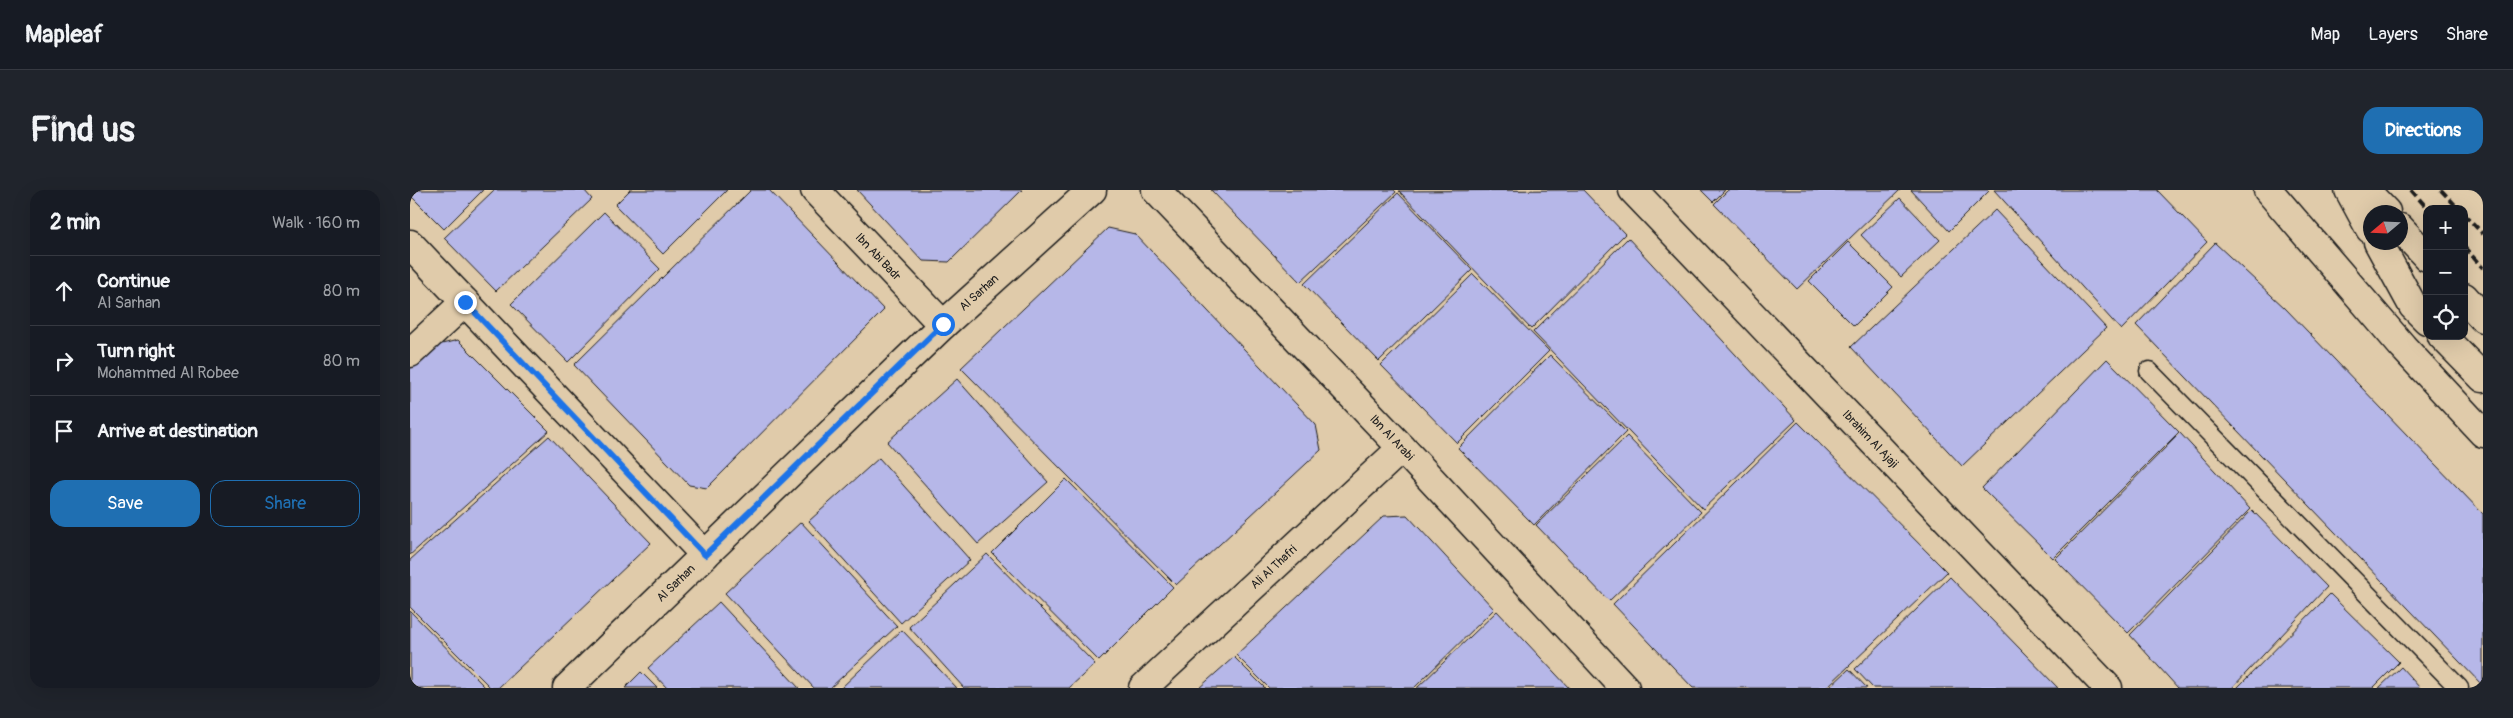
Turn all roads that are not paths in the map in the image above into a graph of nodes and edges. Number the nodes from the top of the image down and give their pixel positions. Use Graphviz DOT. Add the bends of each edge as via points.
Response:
graph roads {
  1 [pos="815,190"];
  2 [pos="1092,190"];
  3 [pos="1156,190"];
  4 [pos="1633,190"];
  5 [pos="2268,190"];
  6 [pos="2349,190"];
  7 [pos="2366,190"];
  8 [pos="2380,205"];
  9 [pos="2363,216"];
  10 [pos="2408,237"];
  11 [pos="410,244"];
  12 [pos="2382,250"];
  13 [pos="2423,253"];
  14 [pos="2468,301"];
  15 [pos="465,302"];
  16 [pos="2423,316"];
  17 [pos="2483,318"];
  18 [pos="943,324"];
  19 [pos="2446,340"];
  20 [pos="410,353"];
  21 [pos="2148,371"];
  22 [pos="2483,378"];
  23 [pos="2483,433"];
  24 [pos="1402,448"];
  25 [pos="705,555"];
  26 [pos="567,688"];
  27 [pos="1143,688"];
  28 [pos="1626,688"];
  29 [pos="2108,688"];
  30 [pos="2458,688"];
  1 -- 18 [label="main road, Ibn Abi Badr"];
  2 -- 18 [label="main road, Al Sarhan"];
  3 -- 24 [label="main road, Ibn Al Arabi"];
  4 -- 29 [label="main road, Ibrahim Al Ajaji"];
  5 -- 23 [label="main road" via="2403,347"];
  6 -- 9 [label="main road"];
  7 -- 8 [label="main road"];
  10 -- 13 [label="main road"];
  11 -- 15 [label="main road"];
  12 -- 16 [label="main road" via="2413,306"];
  14 -- 17 [label="main road"];
  15 -- 20 [label="main road"];
  15 -- 25 [label="main road"];
  18 -- 25 [label="main road, Al Sarhan"];
  19 -- 22 [label="main road"];
  21 -- 30 [label="lane"];
  24 -- 27 [label="main road, Ali Al Thafri"];
  24 -- 28 [label="main road, Ibn Al Arabi"];
  25 -- 26 [label="main road, Al Sarhan"];
}
